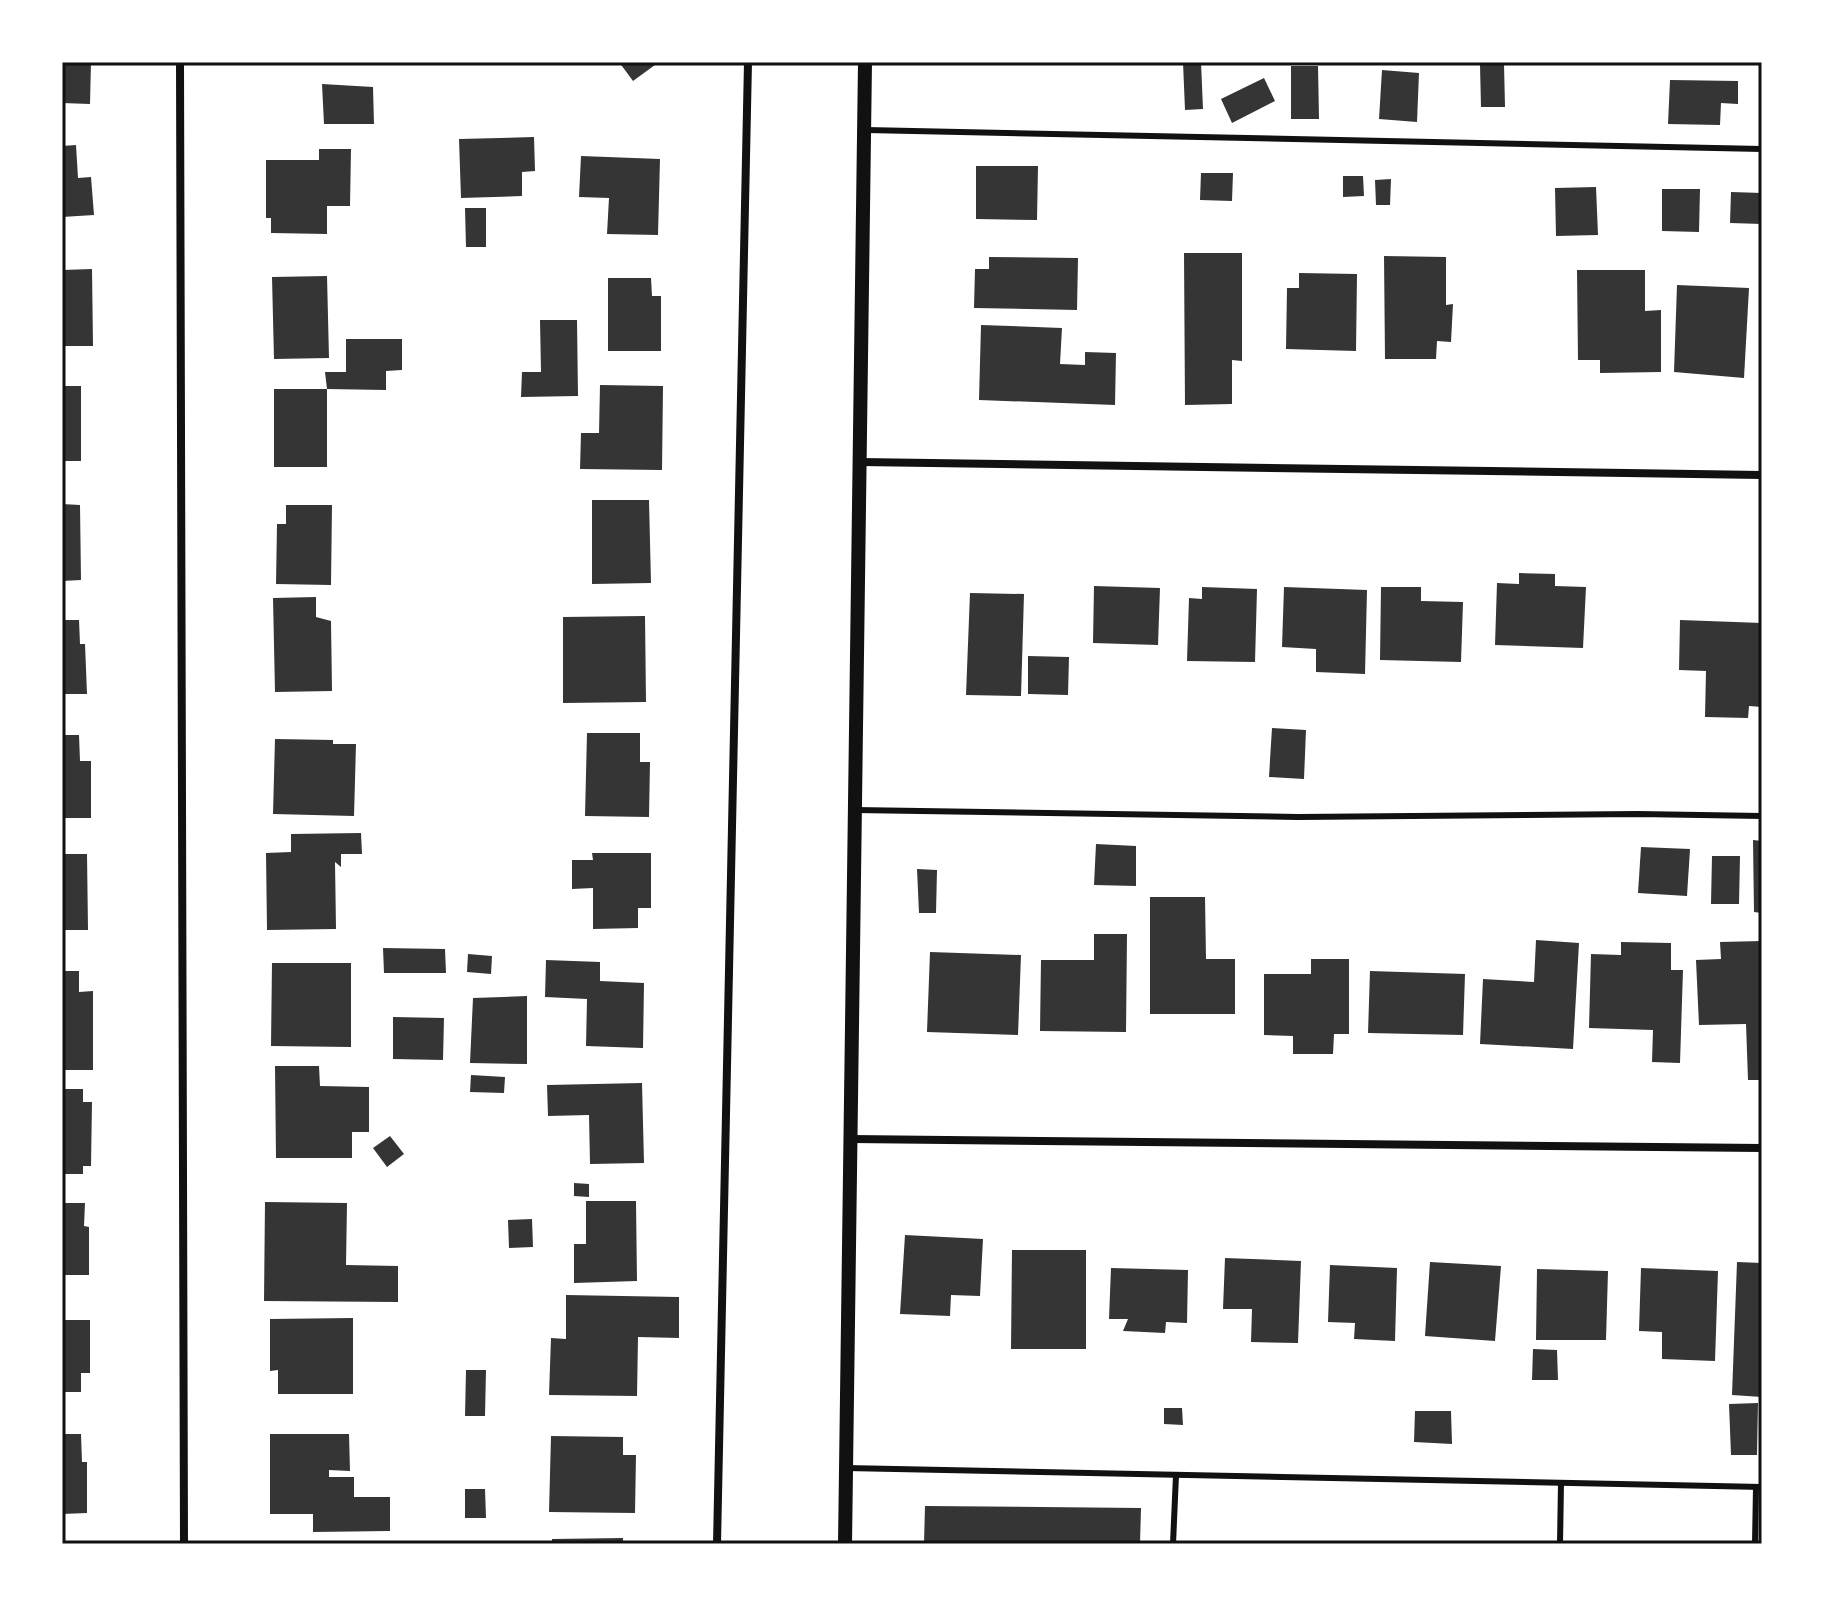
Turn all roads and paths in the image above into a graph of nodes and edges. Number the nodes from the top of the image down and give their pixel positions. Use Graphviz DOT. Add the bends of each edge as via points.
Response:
graph roads {
  1 [pos="180,62"];
  2 [pos="748,62"];
  3 [pos="865,62"];
  4 [pos="864,130"];
  5 [pos="1762,149"];
  6 [pos="860,462"];
  7 [pos="1762,475"];
  8 [pos="855,810"];
  9 [pos="1762,816"];
  10 [pos="851,1139"];
  11 [pos="1762,1148"];
  12 [pos="846,1468"];
  13 [pos="1176,1475"];
  14 [pos="1561,1483"];
  15 [pos="1759,1487"];
  16 [pos="184,1544"];
  17 [pos="717,1544"];
  18 [pos="845,1544"];
  19 [pos="1173,1544"];
  20 [pos="1560,1544"];
  21 [pos="1755,1544"];
  1 -- 16 [label="street"];
  2 -- 17 [label="street"];
  3 -- 4 [label="street"];
  4 -- 5 [label="lane"];
  4 -- 6 [label="street"];
  6 -- 7 [label="street"];
  6 -- 8 [label="street"];
  8 -- 9 [label="lane" via="1298,817"];
  8 -- 10 [label="street"];
  10 -- 11 [label="street"];
  10 -- 12 [label="street"];
  12 -- 13 [label="lane"];
  12 -- 18 [label="street"];
  13 -- 14 [label="lane"];
  13 -- 19 [label="lane"];
  14 -- 15 [label="lane"];
  14 -- 20 [label="lane"];
  15 -- 21 [label="lane"];
}
